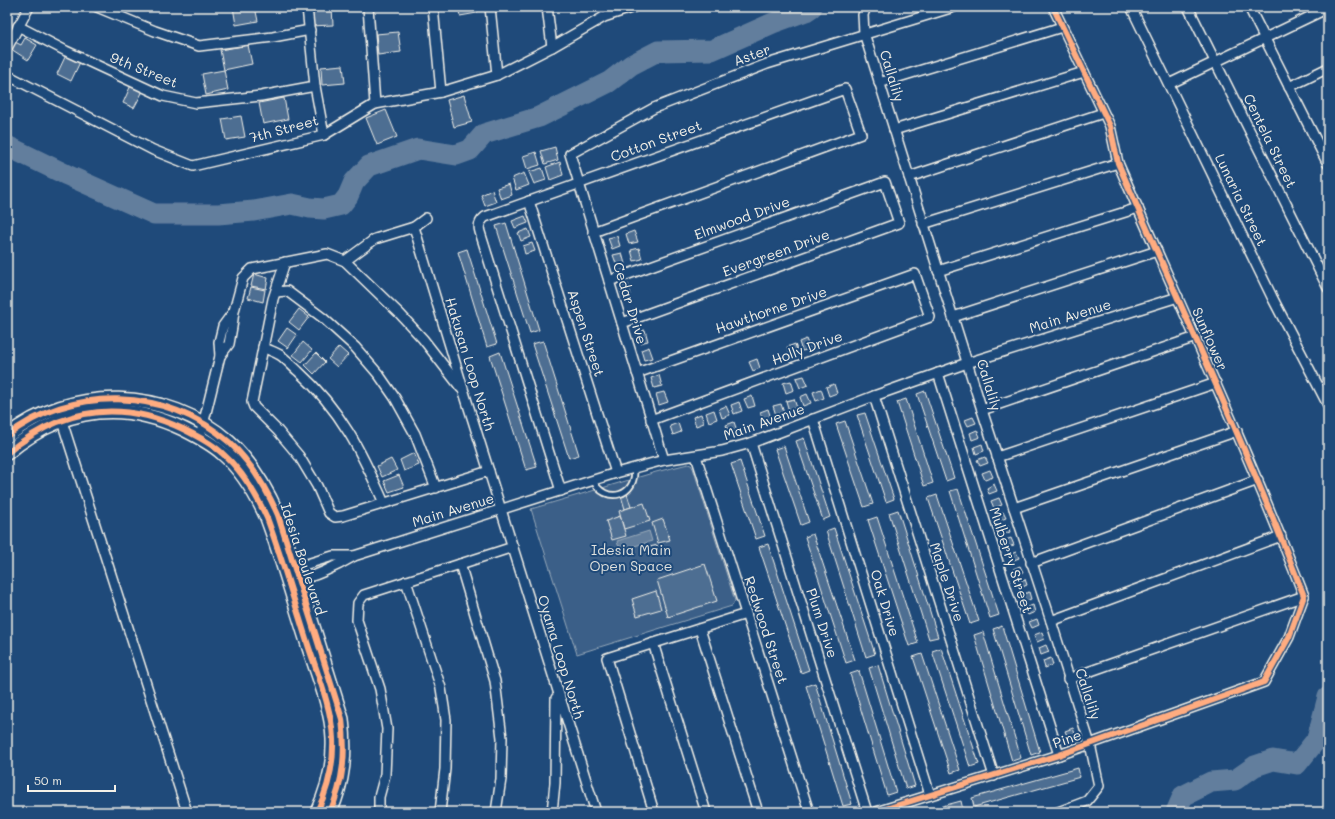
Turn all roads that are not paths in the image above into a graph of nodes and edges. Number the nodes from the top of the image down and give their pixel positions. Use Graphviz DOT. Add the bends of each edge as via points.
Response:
graph roads {
  1 [pos="29,7"];
  2 [pos="97,7"];
  3 [pos="307,7"];
  4 [pos="368,7"];
  5 [pos="433,7"];
  6 [pos="490,7"];
  7 [pos="547,7"];
  8 [pos="603,7"];
  9 [pos="634,7"];
  10 [pos="866,7"];
  11 [pos="954,7"];
  12 [pos="1053,7"];
  13 [pos="1131,7"];
  14 [pos="1188,7"];
  15 [pos="1249,7"];
  16 [pos="1328,8"];
  17 [pos="604,17"];
  18 [pos="18,26"];
  19 [pos="1062,27"];
  20 [pos="310,30"];
  21 [pos="864,34"];
  22 [pos="1265,38"];
  23 [pos="552,47"];
  24 [pos="7,48"];
  25 [pos="1215,61"];
  26 [pos="1328,68"];
  27 [pos="1084,72"];
  28 [pos="7,75"];
  29 [pos="497,75"];
  30 [pos="879,83"];
  31 [pos="1169,84"];
  32 [pos="315,86"];
  33 [pos="1289,87"];
  34 [pos="441,92"];
  35 [pos="375,104"];
  36 [pos="1103,113"];
  37 [pos="894,130"];
  38 [pos="324,135"];
  39 [pos="570,154"];
  40 [pos="1118,163"];
  41 [pos="1328,164"];
  42 [pos="909,177"];
  43 [pos="885,182"];
  44 [pos="578,183"];
  45 [pos="529,201"];
  46 [pos="1138,208"];
  47 [pos="426,218"];
  48 [pos="924,224"];
  49 [pos="414,227"];
  50 [pos="594,232"];
  51 [pos="1157,251"];
  52 [pos="345,261"];
  53 [pos="285,262"];
  54 [pos="938,270"];
  55 [pos="915,274"];
  56 [pos="609,281"];
  57 [pos="1328,288"];
  58 [pos="276,292"];
  59 [pos="1178,297"];
  60 [pos="953,317"];
  61 [pos="622,323"];
  62 [pos="1196,337"];
  63 [pos="263,347"];
  64 [pos="967,363"];
  65 [pos="637,372"];
  66 [pos="938,373"];
  67 [pos="1216,383"];
  68 [pos="464,392"];
  69 [pos="874,396"];
  70 [pos="1328,405"];
  71 [pos="982,410"];
  72 [pos="60,414"];
  73 [pos="813,419"];
  74 [pos="651,420"];
  75 [pos="204,424"];
  76 [pos="1237,431"];
  77 [pos="7,436"];
  78 [pos="200,437"];
  79 [pos="751,443"];
  80 [pos="7,453"];
  81 [pos="696,456"];
  82 [pos="997,457"];
  83 [pos="664,460"];
  84 [pos="634,468"];
  85 [pos="489,471"];
  86 [pos="616,473"];
  87 [pos="593,480"];
  88 [pos="1258,480"];
  89 [pos="436,488"];
  90 [pos="561,491"];
  91 [pos="384,503"];
  92 [pos="1014,508"];
  93 [pos="501,510"];
  94 [pos="1281,536"];
  95 [pos="513,547"];
  96 [pos="354,556"];
  97 [pos="1031,563"];
  98 [pos="460,564"];
  99 [pos="293,575"];
  100 [pos="406,581"];
  101 [pos="1304,596"];
  102 [pos="746,614"];
  103 [pos="1051,621"];
  104 [pos="700,628"];
  105 [pos="653,643"];
  106 [pos="1068,679"];
  107 [pos="556,688"];
  108 [pos="1090,744"];
  109 [pos="1059,755"];
  110 [pos="994,776"];
  111 [pos="930,795"];
  112 [pos="187,812"];
  113 [pos="317,812"];
  114 [pos="330,812"];
  115 [pos="379,812"];
  116 [pos="440,812"];
  117 [pos="496,812"];
  118 [pos="552,812"];
  119 [pos="596,812"];
  120 [pos="654,812"];
  121 [pos="706,812"];
  122 [pos="758,812"];
  123 [pos="809,812"];
  124 [pos="867,812"];
  125 [pos="876,812"];
  126 [pos="1058,812"];
  1 -- 18 [label="street"];
  2 -- 20 [label="street" via="199,46"];
  3 -- 20 [label="street"];
  4 -- 35 [label="street"];
  5 -- 34 [label="street"];
  6 -- 29 [label="street"];
  7 -- 23 [label="street"];
  8 -- 17 [label="street"];
  9 -- 17 [label="street, 7th Street"];
  10 -- 21 [label="street, Callalily"];
  11 -- 21 [label="street, Aster"];
  12 -- 19 [label="street, Sunflower"];
  13 -- 31 [label="street, Lunaria Street"];
  14 -- 25 [label="street, Centela Street"];
  15 -- 22 [label="street"];
  16 -- 22 [label="street"];
  17 -- 23 [label="street, 7th Street"];
  18 -- 24 [label="street"];
  18 -- 32 [label="street, 9th Street" via="163,96 196,103 261,96"];
  19 -- 27 [label="street, Sunflower"];
  19 -- 30 [label="street"];
  20 -- 32 [label="street"];
  21 -- 30 [label="street, Callalily"];
  21 -- 39 [label="street, Aster" via="767,64 654,108"];
  22 -- 25 [label="street"];
  22 -- 33 [label="street"];
  23 -- 29 [label="street, 7th Street"];
  25 -- 31 [label="street"];
  25 -- 57 [label="street, Centela Street"];
  26 -- 33 [label="street"];
  27 -- 36 [label="street, Sunflower"];
  27 -- 37 [label="street"];
  28 -- 38 [label="street, 7th Street" via="152,150 193,166"];
  29 -- 34 [label="street, 7th Street"];
  30 -- 37 [label="street, Callalily"];
  31 -- 70 [label="street, Lunaria Street" via="1272,297"];
  32 -- 38 [label="street"];
  33 -- 41 [label="street"];
  34 -- 35 [label="street, 7th Street"];
  35 -- 38 [label="street, 7th Street"];
  36 -- 40 [label="street, Sunflower" via="1110,126"];
  36 -- 42 [label="street"];
  37 -- 42 [label="street, Callalily"];
  39 -- 44 [label="street, Cedar Drive"];
  40 -- 46 [label="street, Sunflower"];
  40 -- 48 [label="street"];
  42 -- 48 [label="street, Callalily"];
  43 -- 56 [label="street, Elmwood Drive"];
  43 -- 61 [label="street, Evergreen Drive" via="899,223"];
  44 -- 45 [label="street, Cotton Street"];
  44 -- 50 [label="street, Cedar Drive"];
  44 -- 50 [label="street, Cotton Street" via="845,89 861,134"];
  45 -- 86 [label="street, Aspen Street"];
  45 -- 90 [label="street, Cotton Street" via="485,217 480,224 480,232"];
  46 -- 51 [label="street, Sunflower"];
  46 -- 54 [label="street"];
  47 -- 49 [label="street"];
  48 -- 54 [label="street, Callalily"];
  49 -- 52 [label="street" via="375,239"];
  49 -- 68 [label="street, Hakusan Loop North"];
  50 -- 56 [label="street, Cedar Drive"];
  51 -- 59 [label="street, Sunflower"];
  51 -- 60 [label="street"];
  52 -- 53 [label="street" via="327,254"];
  52 -- 68 [label="street" via="423,339"];
  53 -- 58 [label="street"];
  53 -- 75 [label="street" via="252,269 243,278 229,344 220,356"];
  54 -- 60 [label="street, Callalily"];
  55 -- 65 [label="street, Hawthorne Drive"];
  55 -- 74 [label="street, Holly Drive" via="930,317"];
  56 -- 61 [label="street, Cedar Drive"];
  58 -- 63 [label="street"];
  58 -- 89 [label="street" via="287,291 323,318 355,347 379,375 415,434"];
  59 -- 62 [label="street, Sunflower"];
  59 -- 64 [label="street, Main Avenue"];
  60 -- 64 [label="street, Callalily"];
  61 -- 65 [label="street, Cedar Drive"];
  62 -- 67 [label="street, Sunflower"];
  62 -- 71 [label="street"];
  63 -- 91 [label="street" via="280,355 329,403 346,427"];
  63 -- 91 [label="street" via="252,402 299,456 317,486 328,513 335,517 343,516"];
  64 -- 66 [label="street, Main Avenue"];
  64 -- 71 [label="street, Callalily"];
  65 -- 74 [label="street, Cedar Drive"];
  66 -- 69 [label="street, Main Avenue"];
  66 -- 109 [label="street, Mulberry Street"];
  67 -- 76 [label="street, Sunflower"];
  67 -- 82 [label="street"];
  68 -- 85 [label="street, Hakusan Loop North"];
  69 -- 73 [label="street, Main Avenue"];
  69 -- 110 [label="street, Maple Drive"];
  71 -- 82 [label="street, Callalily"];
  72 -- 75 [label="street, Idesia Boulevard" via="95,399 130,400 174,409"];
  72 -- 77 [label="street, Idesia Boulevard" via="28,422"];
  72 -- 78 [label="street, Idesia Boulevard" via="107,411 128,413 169,422"];
  72 -- 80 [label="street, Idesia Boulevard"];
  72 -- 112 [label="street"];
  73 -- 79 [label="street, Main Avenue"];
  73 -- 111 [label="street, Oak Drive"];
  74 -- 83 [label="street, Cedar Drive"];
  75 -- 78 [label="street"];
  75 -- 99 [label="street, Idesia Boulevard" via="230,443 264,486 278,515"];
  76 -- 88 [label="street, Sunflower"];
  76 -- 92 [label="street"];
  78 -- 99 [label="street, Idesia Boulevard" via="226,457 253,490"];
  79 -- 81 [label="street, Main Avenue"];
  79 -- 124 [label="street, Plum Drive"];
  81 -- 83 [label="street, Main Avenue"];
  81 -- 102 [label="street, Redwood Street"];
  82 -- 92 [label="street, Callalily"];
  83 -- 84 [label="street, Main Avenue"];
  84 -- 86 [label="street, Main Avenue"];
  84 -- 87 [label="lane" via="632,486 617,495 604,494"];
  85 -- 89 [label="street"];
  85 -- 93 [label="street, Hakusan Loop North"];
  86 -- 87 [label="street, Main Avenue"];
  87 -- 90 [label="street, Main Avenue"];
  88 -- 94 [label="street, Sunflower"];
  88 -- 97 [label="street"];
  89 -- 91 [label="street"];
  90 -- 93 [label="street, Main Avenue"];
  92 -- 97 [label="street, Callalily"];
  93 -- 95 [label="street, Oyama Loop North"];
  93 -- 96 [label="street, Main Avenue"];
  94 -- 101 [label="street, Sunflower"];
  94 -- 103 [label="street"];
  95 -- 98 [label="street"];
  95 -- 107 [label="street, Oyama Loop North"];
  96 -- 99 [label="street, Main Avenue" via="339,565"];
  96 -- 99 [label="street, Main Avenue" via="333,556"];
  97 -- 103 [label="street, Callalily"];
  98 -- 100 [label="street"];
  98 -- 117 [label="street" via="495,681 502,738 501,779"];
  99 -- 113 [label="street, Idesia Boulevard" via="333,738 330,778"];
  99 -- 114 [label="street, Idesia Boulevard" via="342,719 345,741 341,779"];
  100 -- 115 [label="street" via="364,595 358,603 357,620 380,689 387,729 385,775 379,797"];
  100 -- 116 [label="street" via="440,688 446,720 445,769"];
  101 -- 106 [label="street"];
  101 -- 108 [label="street, Pine" via="1289,638 1264,682"];
  102 -- 104 [label="street"];
  102 -- 123 [label="street, Redwood Street"];
  103 -- 106 [label="street, Callalily"];
  104 -- 105 [label="street"];
  104 -- 122 [label="street"];
  105 -- 120 [label="street" via="607,658"];
  105 -- 121 [label="street"];
  106 -- 108 [label="street, Callalily"];
  107 -- 118 [label="street" via="555,783"];
  107 -- 119 [label="street, Oyama Loop North"];
  108 -- 109 [label="street, Pine"];
  108 -- 126 [label="street, Callalily" via="1099,786 1087,801"];
  109 -- 110 [label="street, Pine"];
  110 -- 111 [label="street, Pine"];
  111 -- 125 [label="street, Pine"];
}
